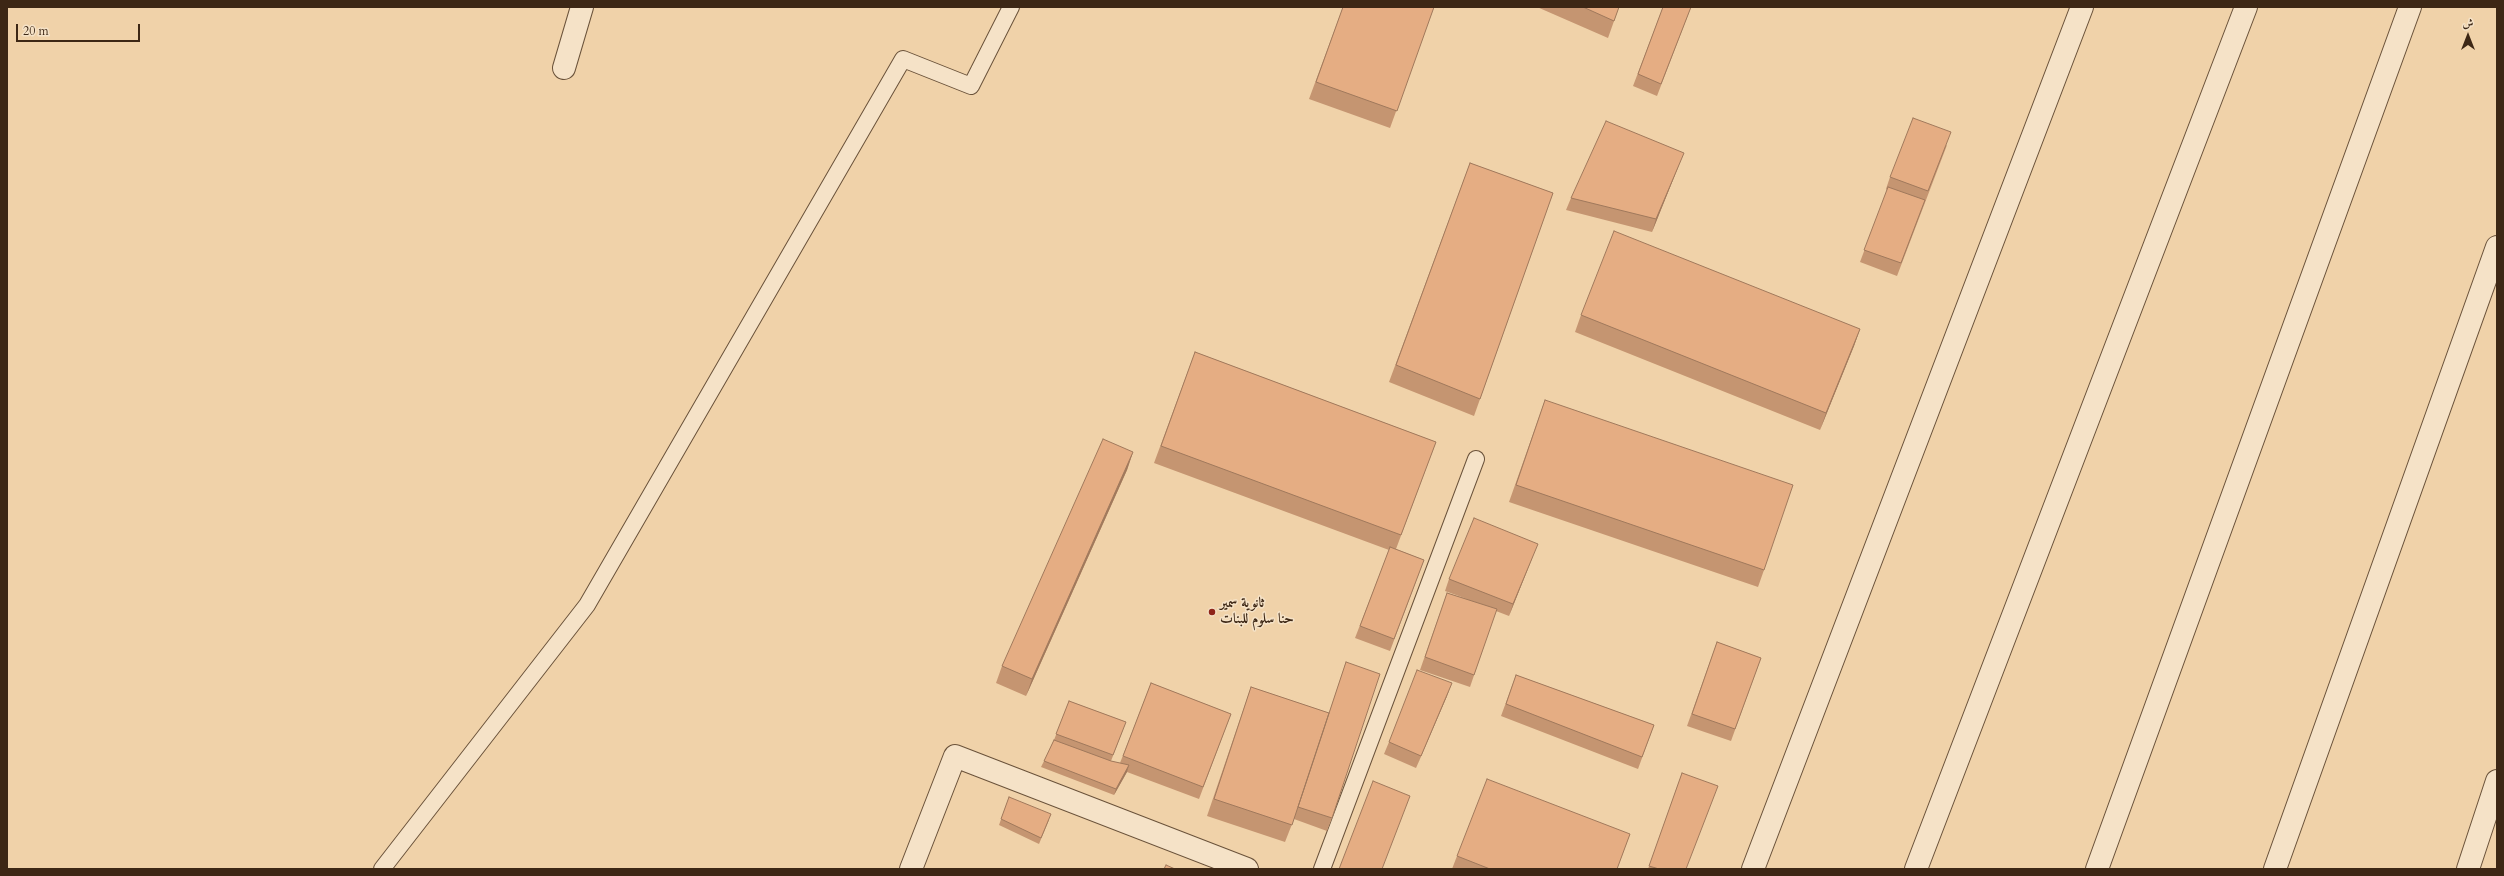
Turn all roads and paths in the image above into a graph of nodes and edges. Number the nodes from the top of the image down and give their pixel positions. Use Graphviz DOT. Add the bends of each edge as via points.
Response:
graph roads {
  1 [pos="582,7"];
  2 [pos="1011,7"];
  3 [pos="2082,7"];
  4 [pos="2246,7"];
  5 [pos="2410,7"];
  6 [pos="564,68"];
  7 [pos="2497,247"];
  8 [pos="1476,459"];
  9 [pos="2497,781"];
  10 [pos="382,869"];
  11 [pos="911,869"];
  12 [pos="1247,869"];
  13 [pos="1322,869"];
  14 [pos="1753,869"];
  15 [pos="1916,869"];
  16 [pos="2097,869"];
  17 [pos="2275,869"];
  18 [pos="2468,869"];
  1 -- 6 [label="street"];
  2 -- 10 [label="lane" via="971,86 903,59 587,604"];
  3 -- 14 [label="street"];
  4 -- 15 [label="street"];
  5 -- 16 [label="street"];
  7 -- 17 [label="street"];
  8 -- 13 [label="lane"];
  9 -- 18 [label="street"];
  11 -- 12 [label="street" via="955,756"];
}
